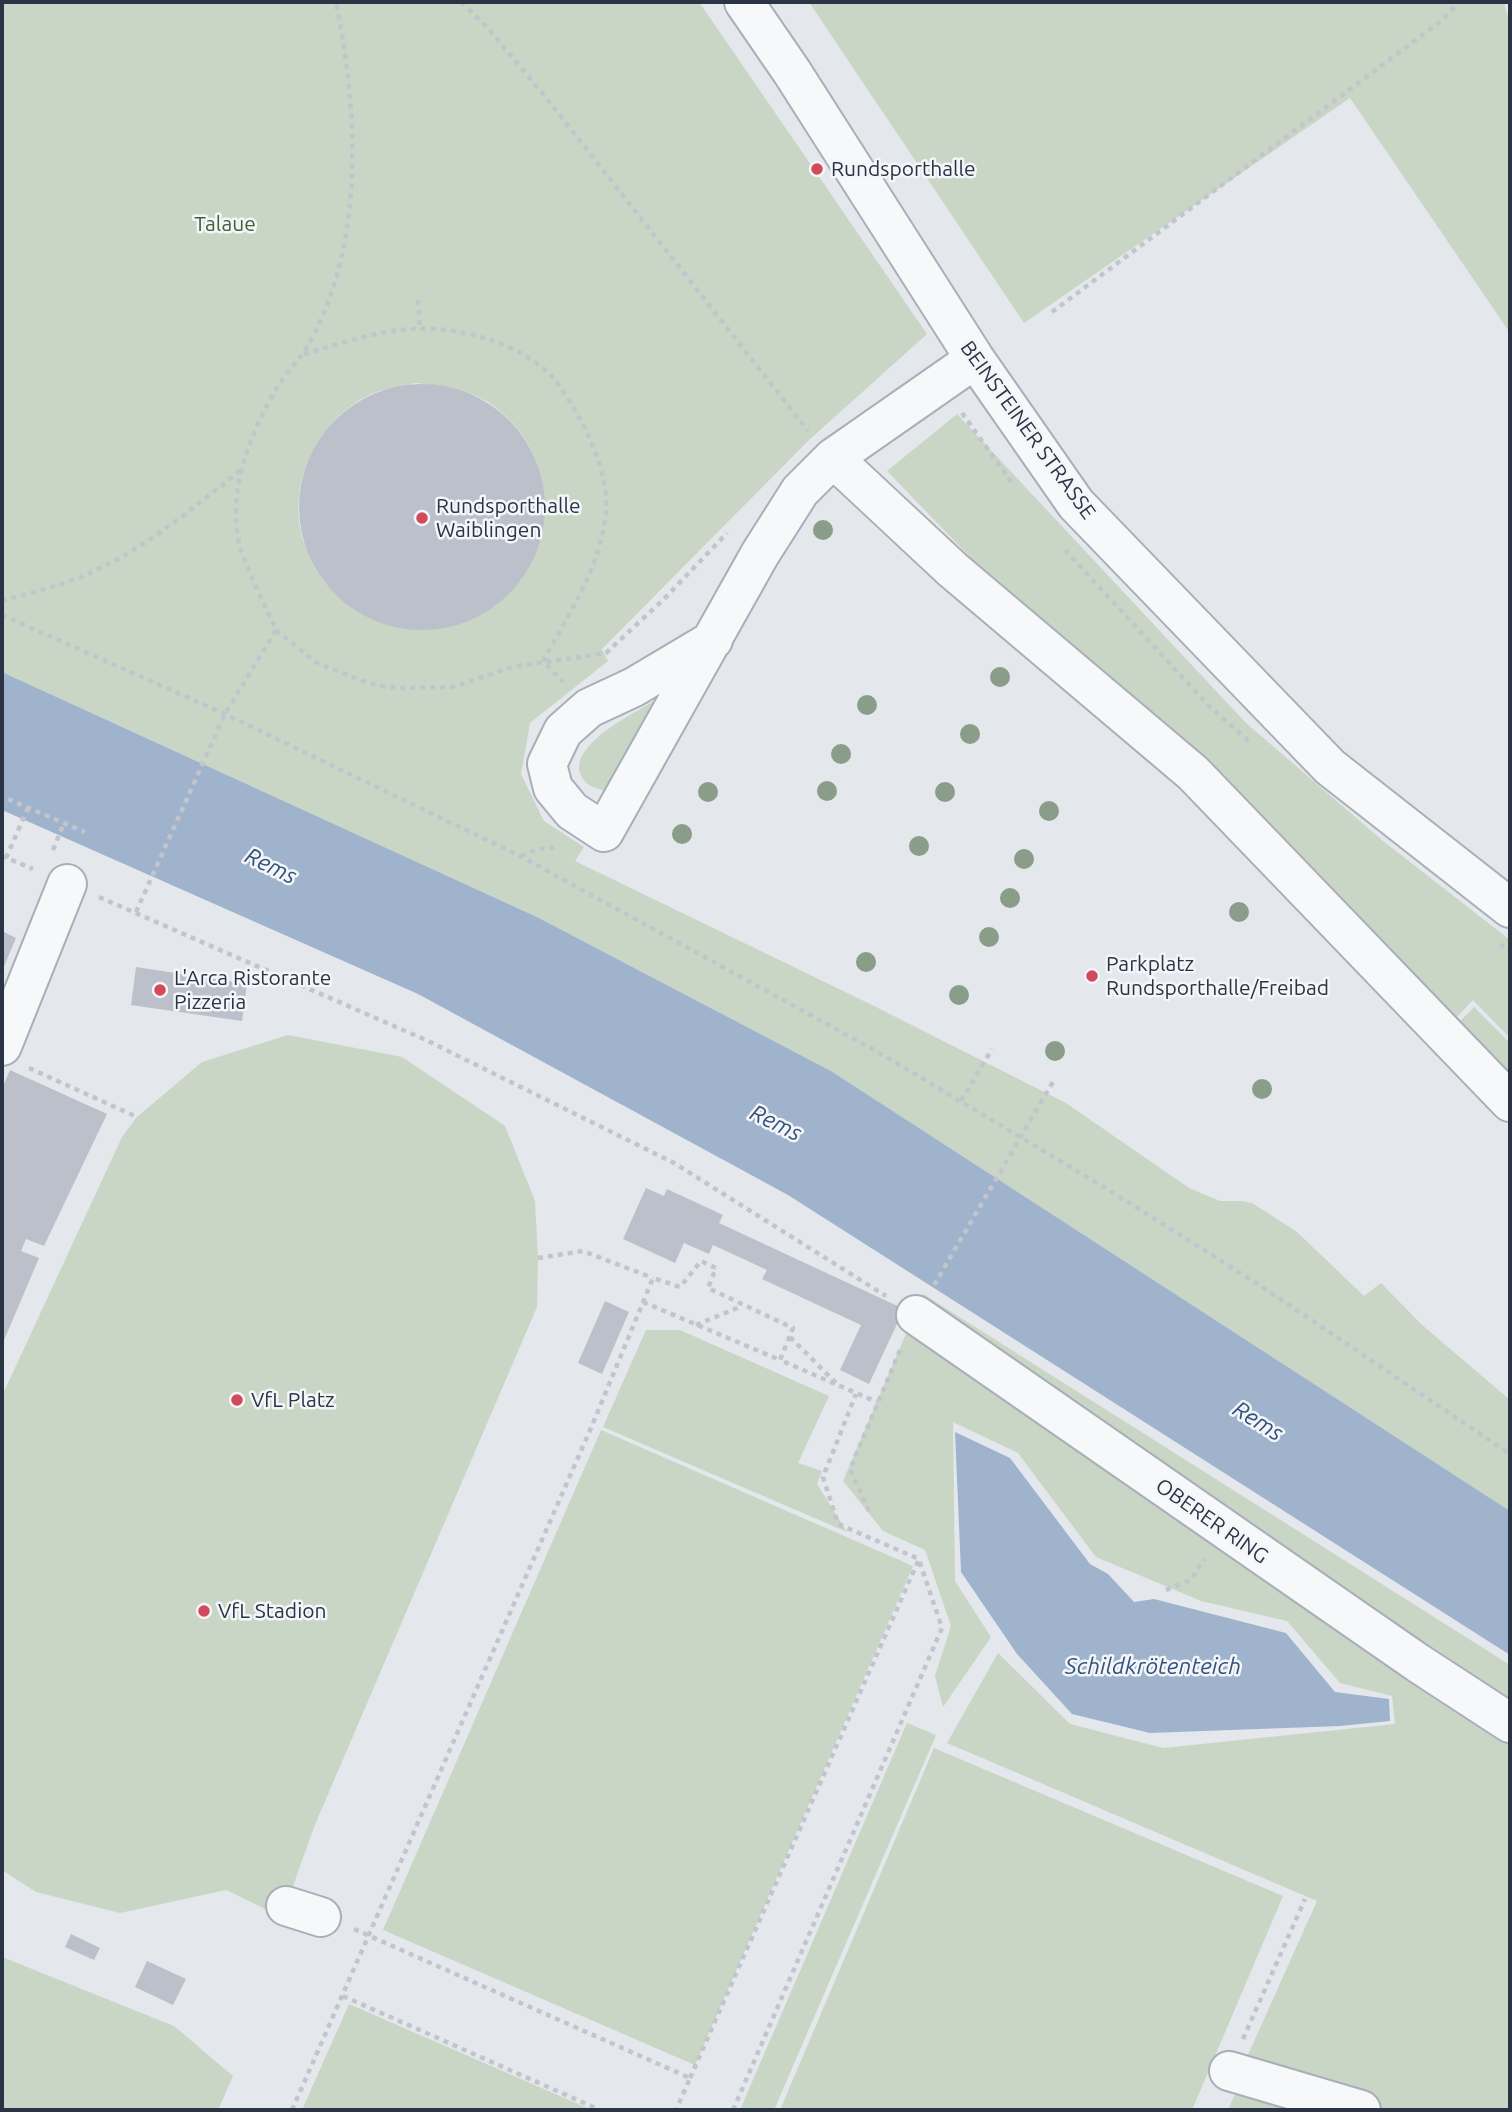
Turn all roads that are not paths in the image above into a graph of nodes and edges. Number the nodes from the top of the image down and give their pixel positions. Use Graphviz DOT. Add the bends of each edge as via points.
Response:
graph roads {
  1 [pos="744,2"];
  2 [pos="975,359"];
  3 [pos="833,458"];
  4 [pos="713,640"];
  5 [pos="67,884"];
  6 [pos="1510,908"];
  7 [pos="14,1056"];
  8 [pos="1510,1102"];
  9 [pos="916,1315"];
  10 [pos="1510,1723"];
  11 [pos="1229,2071"];
  12 [pos="1361,2110"];
  1 -- 2 [label="street, BEINSTEINER STRASSE"];
  2 -- 3 [label="street"];
  2 -- 6 [label="street, BEINSTEINER STRASSE" via="1076,504 1329,767"];
  3 -- 4 [label="street" via="800,491"];
  3 -- 8 [label="street" via="953,570 1193,772"];
  4 -- 4 [label="street" via="589,708 563,731 547,764 553,788 572,811 604,832"];
  5 -- 7 [label="street"];
  9 -- 10 [label="street, OBERER RING"];
  11 -- 12 [label="street"];
}
